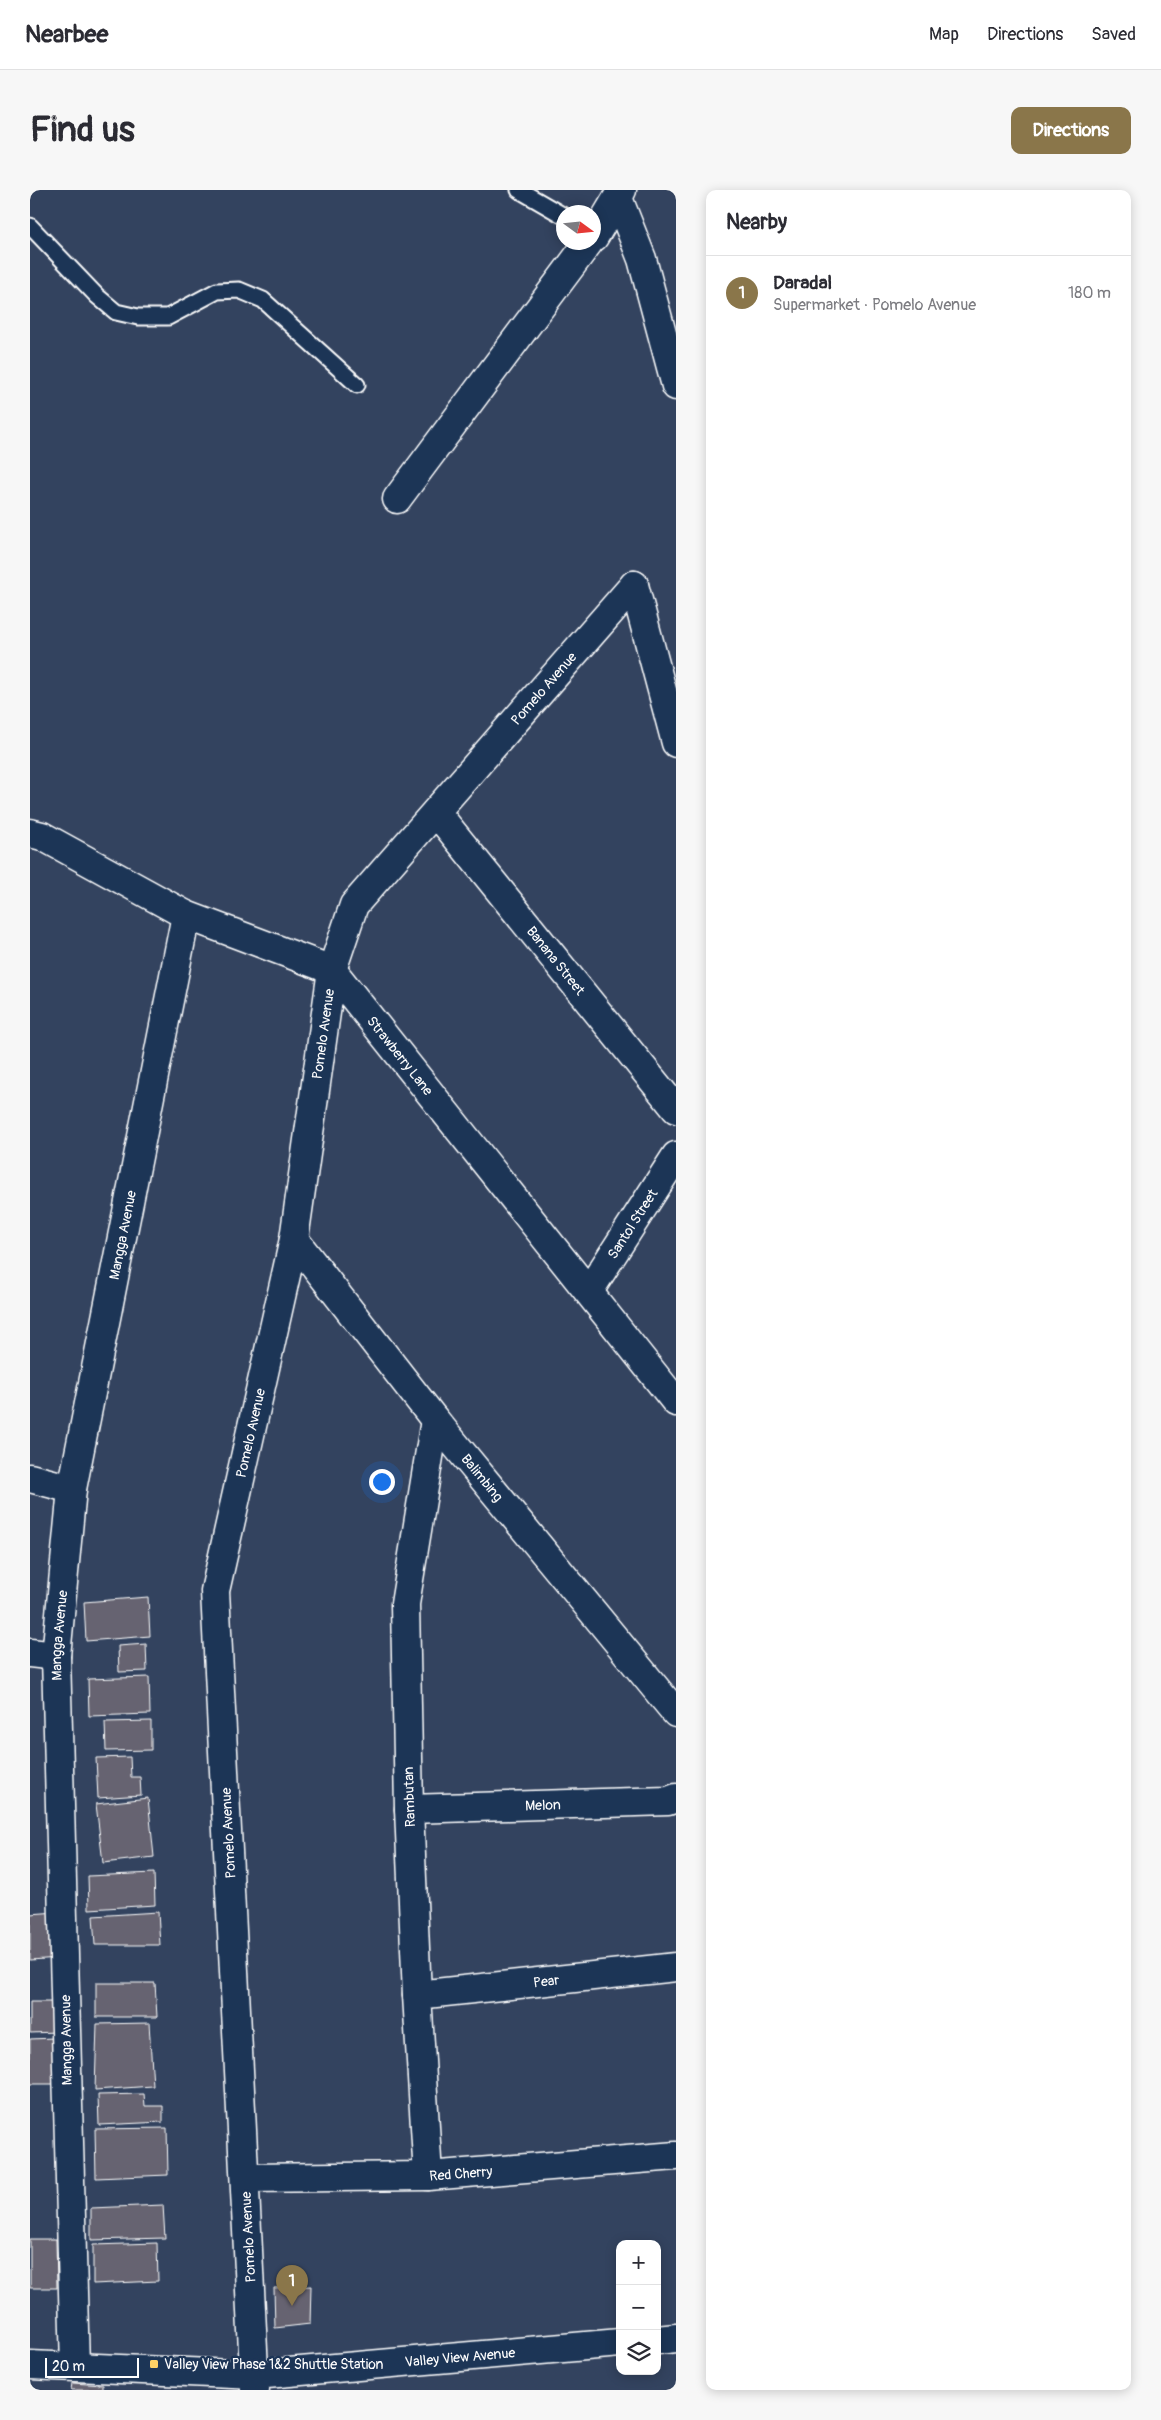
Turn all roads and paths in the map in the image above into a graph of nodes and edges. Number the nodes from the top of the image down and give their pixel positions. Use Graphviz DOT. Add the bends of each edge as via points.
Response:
graph roads {
  1 [pos="519,190"];
  2 [pos="620,194"];
  3 [pos="556,211"];
  4 [pos="601,224"];
  5 [pos="30,226"];
  6 [pos="583,250"];
  7 [pos="357,385"];
  8 [pos="676,386"];
  9 [pos="397,499"];
  10 [pos="676,743"];
  11 [pos="436,812"];
  12 [pos="30,833"];
  13 [pos="186,915"];
  14 [pos="332,970"];
  15 [pos="676,1109"];
  16 [pos="676,1156"];
  17 [pos="294,1239"];
  18 [pos="589,1291"];
  19 [pos="676,1402"];
  20 [pos="435,1420"];
  21 [pos="30,1478"];
  22 [pos="72,1489"];
  23 [pos="43,1654"];
  24 [pos="676,1713"];
  25 [pos="676,1798"];
  26 [pos="409,1809"];
  27 [pos="676,1967"];
  28 [pos="417,1995"];
  29 [pos="676,2156"];
  30 [pos="428,2176"];
  31 [pos="245,2178"];
  32 [pos="676,2338"];
  33 [pos="661,2340"];
  34 [pos="616,2343"];
  35 [pos="30,2365"];
  36 [pos="75,2367"];
  37 [pos="255,2382"];
  1 -- 3 [label="lane"];
  2 -- 4 [label="street"];
  2 -- 8 [label="street" via="642,259"];
  5 -- 7 [label="lane" via="96,296 116,312 138,317 168,317 217,291 239,290 263,300"];
  6 -- 9 [label="street"];
  10 -- 11 [label="street, Pomelo Avenue" via="634,585"];
  11 -- 14 [label="street, Pomelo Avenue" via="354,905"];
  11 -- 15 [label="street, Banana Street"];
  12 -- 13 [label="street" via="42,836"];
  13 -- 14 [label="street"];
  13 -- 22 [label="street, Mangga Avenue"];
  14 -- 17 [label="street, Pomelo Avenue"];
  14 -- 18 [label="street, Strawberry Lane"];
  16 -- 18 [label="street, Santol Street"];
  17 -- 20 [label="street, Balimbing"];
  17 -- 31 [label="street, Pomelo Avenue" via="215,1591"];
  18 -- 19 [label="street, Strawberry Lane"];
  20 -- 24 [label="street, Balimbing"];
  20 -- 26 [label="street, Rambutan" via="405,1604"];
  21 -- 22 [label="street"];
  22 -- 23 [label="street, Mangga Avenue"];
  23 -- 36 [label="street, Mangga Avenue"];
  25 -- 26 [label="street, Melon" via="668,1801"];
  26 -- 28 [label="street, Rambutan"];
  27 -- 28 [label="street, Pear"];
  28 -- 30 [label="street, Rambutan"];
  29 -- 30 [label="street, Red Cherry"];
  30 -- 31 [label="street, Red Cherry"];
  31 -- 37 [label="street, Pomelo Avenue"];
  32 -- 33 [label="street"];
  34 -- 37 [label="street, Valley View Avenue"];
  35 -- 36 [label="street, Valley View Avenue"];
  36 -- 37 [label="street, Valley View Avenue"];
}
